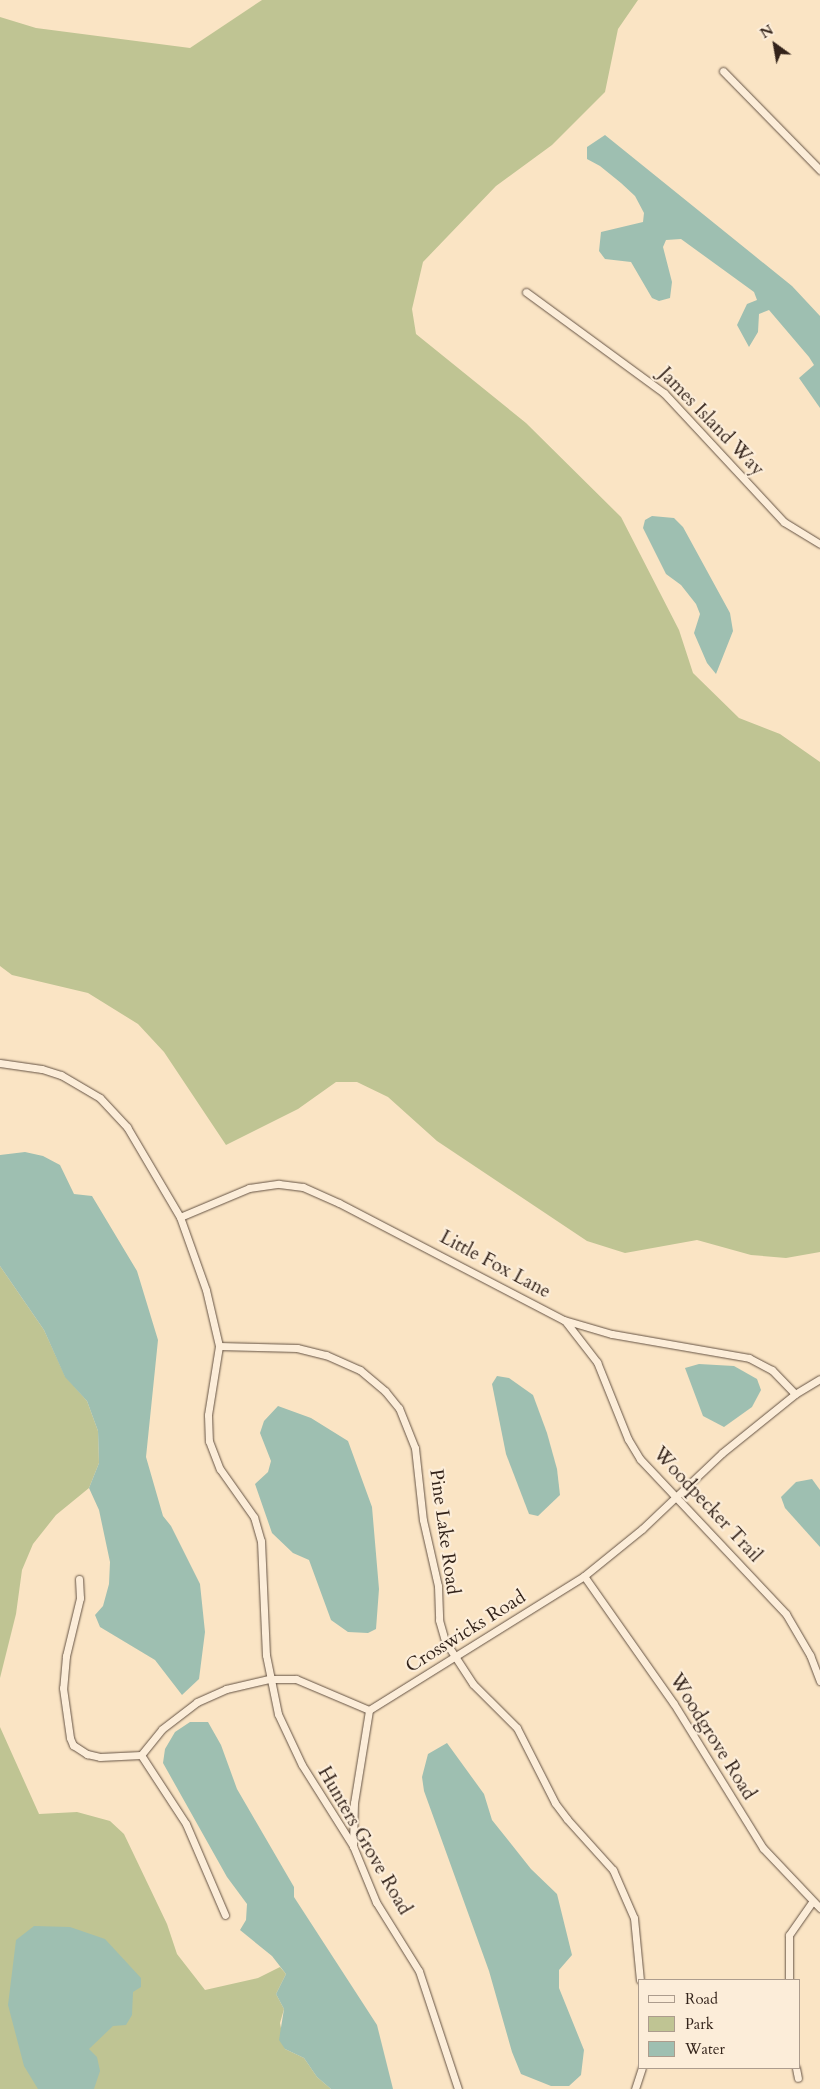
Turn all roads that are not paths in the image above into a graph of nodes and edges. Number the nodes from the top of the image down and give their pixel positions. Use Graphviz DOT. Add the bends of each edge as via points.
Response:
graph roads {
  1 [pos="723,71"];
  2 [pos="820,170"];
  3 [pos="526,292"];
  4 [pos="820,544"];
  5 [pos="0,1064"];
  6 [pos="180,1217"];
  7 [pos="564,1320"];
  8 [pos="220,1346"];
  9 [pos="820,1379"];
  10 [pos="795,1394"];
  11 [pos="674,1496"];
  12 [pos="584,1576"];
  13 [pos="79,1579"];
  14 [pos="455,1658"];
  15 [pos="269,1679"];
  16 [pos="820,1681"];
  17 [pos="369,1710"];
  18 [pos="141,1755"];
  19 [pos="352,1846"];
  20 [pos="812,1902"];
  21 [pos="820,1908"];
  22 [pos="225,1915"];
  23 [pos="640,1979"];
  24 [pos="790,1979"];
  25 [pos="642,2069"];
  26 [pos="796,2069"];
  27 [pos="798,2078"];
  28 [pos="458,2089"];
  29 [pos="635,2089"];
  1 -- 2 [label="street"];
  3 -- 4 [label="street, James Island Way" via="664,392 784,522"];
  5 -- 6 [label="street, Hunters Grove Road" via="42,1069 61,1075 100,1098 127,1127"];
  6 -- 7 [label="street, Little Fox Lane" via="249,1188 279,1184 303,1187"];
  6 -- 8 [label="street, Hunters Grove Road" via="206,1290"];
  7 -- 10 [label="street, Little Fox Lane" via="612,1334 749,1358 772,1370"];
  7 -- 11 [label="street, Woodpecker Trail" via="597,1362 640,1459"];
  8 -- 14 [label="street, Pine Lake Road" via="297,1348 326,1355 360,1370 385,1390 399,1408 415,1448 424,1520 438,1586 439,1620"];
  8 -- 15 [label="street, Hunters Grove Road" via="208,1430 217,1463 248,1507 258,1530"];
  9 -- 10 [label="street, Crosswicks Road"];
  10 -- 11 [label="street, Crosswicks Road"];
  11 -- 12 [label="street, Crosswicks Road" via="642,1529"];
  11 -- 16 [label="street, Woodpecker Trail" via="786,1614 810,1654"];
  12 -- 14 [label="street, Crosswicks Road"];
  12 -- 20 [label="street, Woodgrove Road" via="674,1704 753,1833"];
  13 -- 18 [label="street" via="80,1598 66,1656 63,1688 70,1738 86,1754 100,1757"];
  14 -- 17 [label="street, Crosswicks Road"];
  14 -- 23 [label="street, Pine Lake Road" via="473,1684 517,1728 555,1803 613,1870 634,1918"];
  15 -- 17 [label="street" via="296,1679"];
  15 -- 18 [label="street" via="226,1689 197,1702 162,1729"];
  15 -- 19 [label="street, Hunters Grove Road" via="278,1714 291,1745"];
  17 -- 19 [label="street" via="354,1802"];
  18 -- 22 [label="street" via="186,1824"];
  19 -- 28 [label="street, Hunters Grove Road" via="376,1902 419,1971"];
  20 -- 21 [label="street, Woodgrove Road"];
  20 -- 24 [label="street" via="789,1935"];
  25 -- 29 [label="street"];
  26 -- 27 [label="street"];
}
